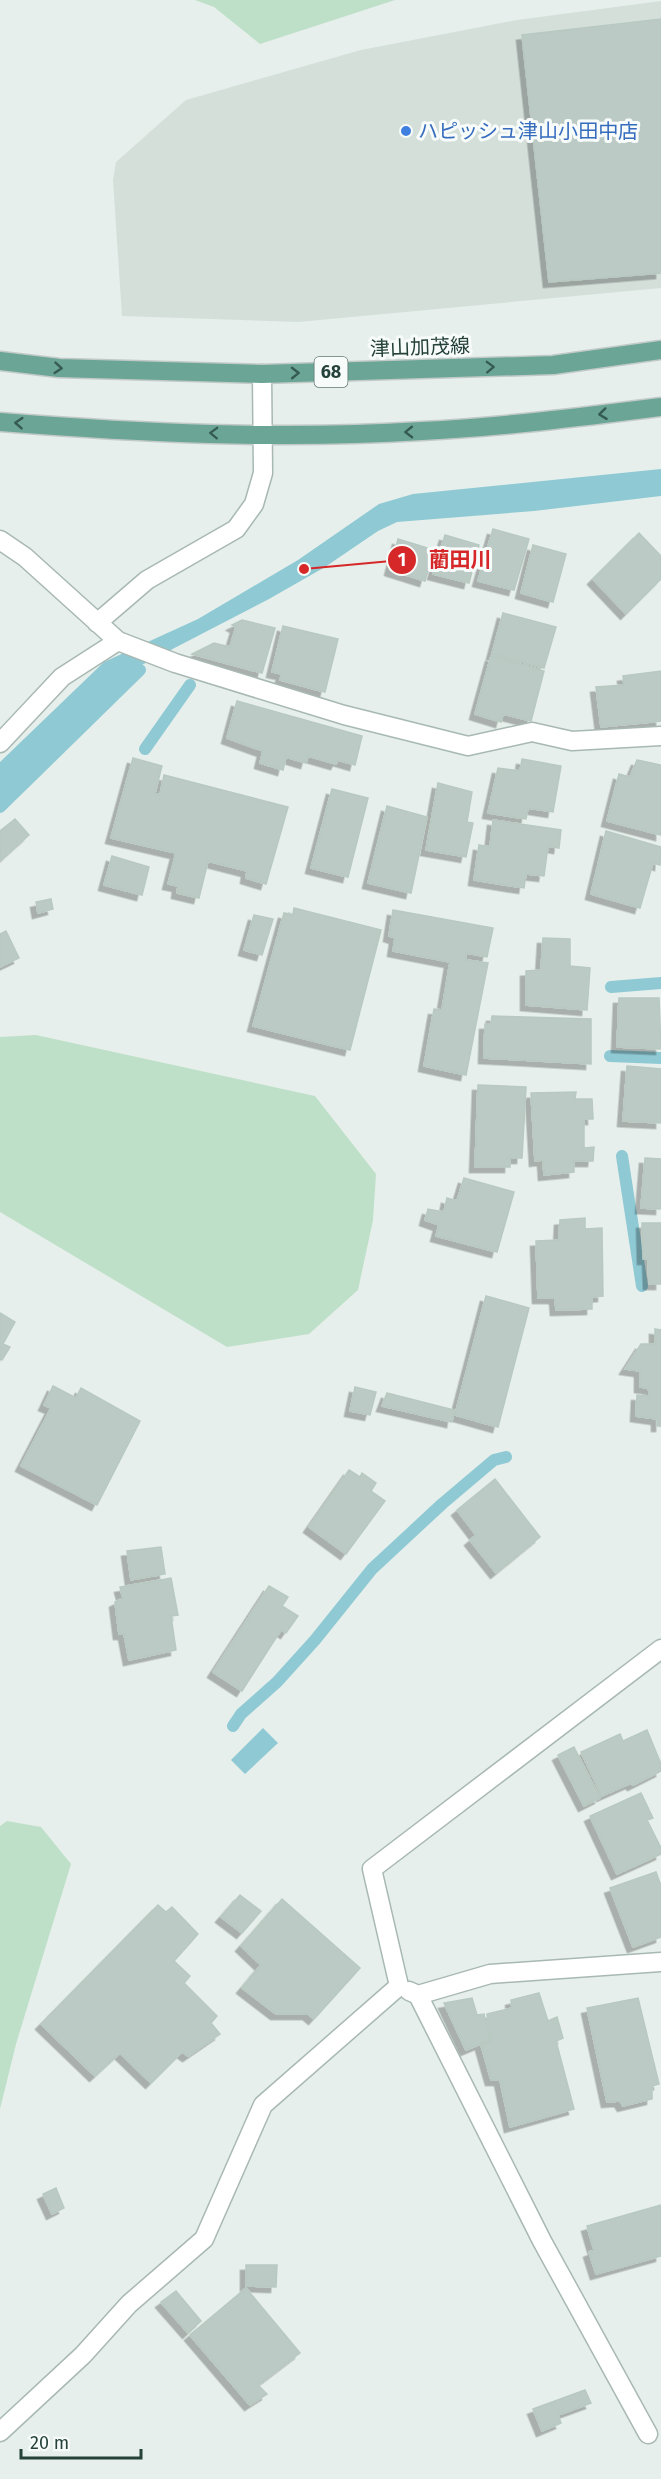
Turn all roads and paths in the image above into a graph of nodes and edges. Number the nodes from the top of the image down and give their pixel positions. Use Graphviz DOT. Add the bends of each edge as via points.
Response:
graph roads {
  1 [pos="661,350"];
  2 [pos="0,361"];
  3 [pos="262,374"];
  4 [pos="661,407"];
  5 [pos="0,422"];
  6 [pos="264,436"];
  7 [pos="0,540"];
  8 [pos="97,623"];
  9 [pos="118,641"];
  10 [pos="661,736"];
  11 [pos="0,743"];
  12 [pos="661,1649"];
  13 [pos="661,1962"];
  14 [pos="399,1986"];
  15 [pos="418,1995"];
  16 [pos="0,2432"];
  17 [pos="648,2434"];
  3 -- 1 [label="main road, 津山加茂線 / 68, one-way" via="553,365"];
  2 -- 3 [label="main road, 津山加茂線 / 68, one-way" via="59,368"];
  3 -- 6 [label="street"];
  4 -- 6 [label="main road, one-way" via="421,432"];
  6 -- 5 [label="main road, one-way"];
  6 -- 8 [label="street" via="263,473 254,504 236,529 147,580"];
  7 -- 8 [label="street" via="25,557"];
  8 -- 9 [label="street"];
  9 -- 10 [label="street" via="175,663 344,715 468,746 532,732 572,741"];
  9 -- 11 [label="street" via="62,677"];
  12 -- 14 [label="street" via="372,1869"];
  13 -- 15 [label="street" via="490,1974"];
  14 -- 15 [label="street"];
  14 -- 16 [label="street" via="263,2105 204,2239 129,2304 83,2355"];
  15 -- 17 [label="street" via="542,2241"];
}
